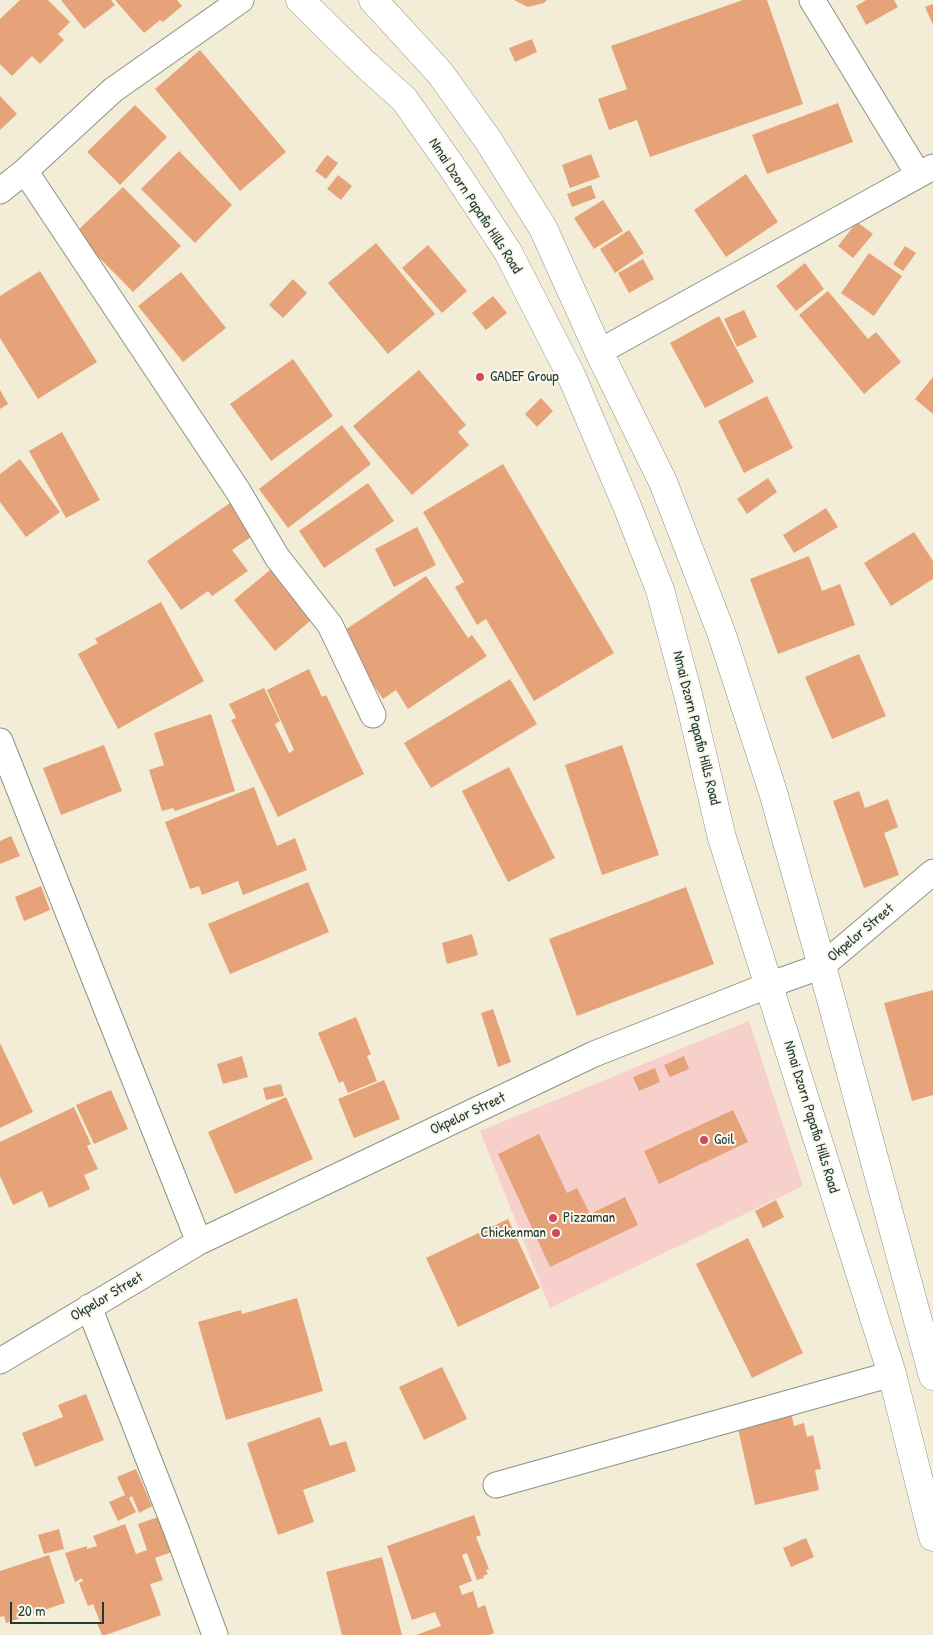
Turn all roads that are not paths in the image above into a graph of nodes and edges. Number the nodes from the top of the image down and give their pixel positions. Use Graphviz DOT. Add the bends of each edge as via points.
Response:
graph roads {
  1 [pos="241,0"];
  2 [pos="300,0"];
  3 [pos="373,0"];
  4 [pos="812,0"];
  5 [pos="926,170"];
  6 [pos="26,171"];
  7 [pos="0,191"];
  8 [pos="599,352"];
  9 [pos="373,715"];
  10 [pos="0,741"];
  11 [pos="933,872"];
  12 [pos="822,966"];
  13 [pos="769,985"];
  14 [pos="199,1242"];
  15 [pos="89,1307"];
  16 [pos="0,1361"];
  17 [pos="892,1374"];
  18 [pos="933,1376"];
  19 [pos="496,1485"];
  20 [pos="933,1537"];
  21 [pos="215,1635"];
  1 -- 6 [label="street" via="113,90"];
  2 -- 13 [label="street, Nmai Dzorn Papafio Hills Road" via="404,99 508,252 571,375 660,590 722,838"];
  3 -- 8 [label="street" via="440,73 488,140 543,228"];
  4 -- 5 [label="street"];
  5 -- 8 [label="street"];
  6 -- 7 [label="street"];
  6 -- 9 [label="street" via="238,491 277,557 330,625"];
  8 -- 12 [label="street" via="663,482 721,632 773,792"];
  10 -- 14 [label="street"];
  11 -- 12 [label="street, Okpelor Street"];
  12 -- 13 [label="street, Okpelor Street"];
  12 -- 18 [label="street"];
  13 -- 14 [label="street, Okpelor Street" via="594,1054"];
  13 -- 17 [label="street, Nmai Dzorn Papafio Hills Road"];
  14 -- 15 [label="street, Okpelor Street"];
  15 -- 16 [label="street, Okpelor Street"];
  15 -- 21 [label="street"];
  17 -- 19 [label="street"];
  17 -- 20 [label="street, Nmai Dzorn Papafio Hills Road"];
}
